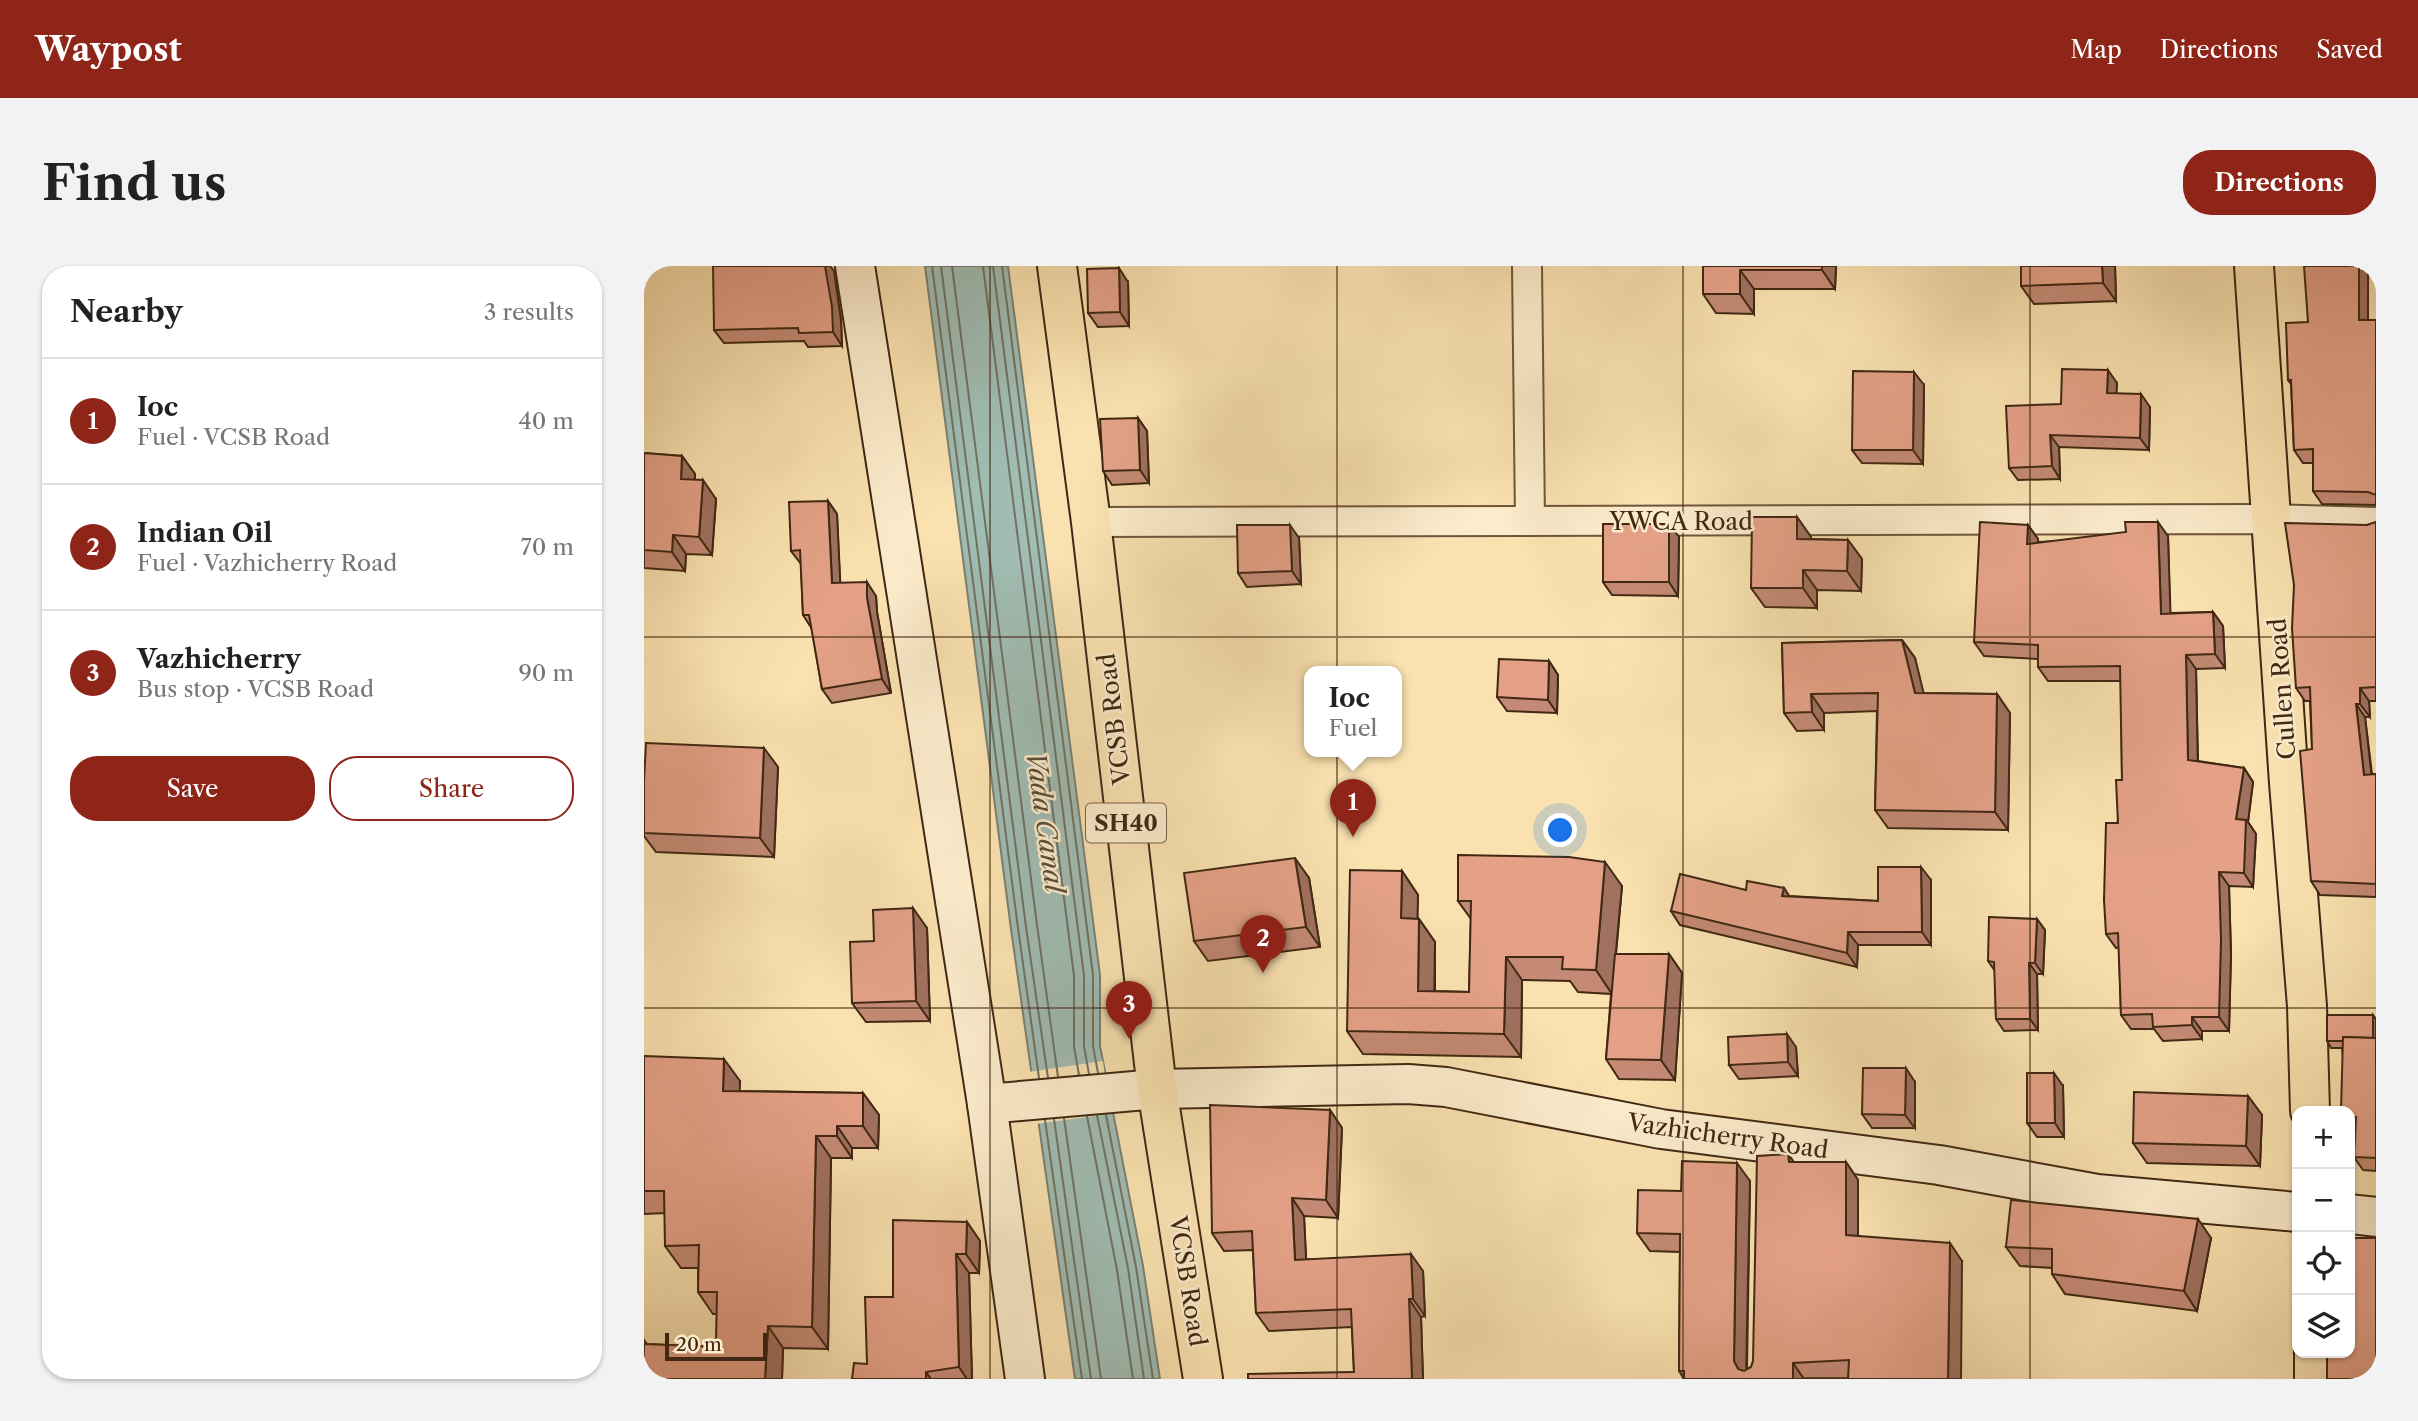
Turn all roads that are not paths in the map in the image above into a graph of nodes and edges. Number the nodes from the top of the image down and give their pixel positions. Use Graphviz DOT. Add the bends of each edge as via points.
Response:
graph roads {
  1 [pos="855,266"];
  2 [pos="1057,266"];
  3 [pos="1527,266"];
  4 [pos="2254,266"];
  5 [pos="2271,519"];
  6 [pos="1530,521"];
  7 [pos="1091,522"];
  8 [pos="2376,522"];
  9 [pos="1157,1088"];
  10 [pos="1004,1103"];
  11 [pos="2310,1106"];
  12 [pos="2292,1212"];
  13 [pos="2355,1215"];
  14 [pos="2376,1217"];
  15 [pos="2314,1358"];
  16 [pos="1025,1379"];
  17 [pos="1203,1379"];
  18 [pos="2314,1379"];
  1 -- 10 [label="main road"];
  2 -- 7 [label="main road, VCSB Road / SH40"];
  3 -- 6 [label="street"];
  4 -- 5 [label="main road, Cullen Road"];
  5 -- 6 [label="street, YWCA Road"];
  5 -- 8 [label="street, YWCA Road"];
  5 -- 11 [label="main road, Cullen Road" via="2307,1006"];
  6 -- 7 [label="street, YWCA Road"];
  7 -- 9 [label="main road, VCSB Road / SH40"];
  9 -- 10 [label="main road, Vazhicherry Road"];
  9 -- 12 [label="main road, Vazhicherry Road" via="1446,1087 1661,1129 1939,1165 2097,1194"];
  9 -- 17 [label="main road, VCSB Road / SH40"];
  10 -- 16 [label="main road"];
  13 -- 14 [label="main road"];
  15 -- 18 [label="main road"];
}
